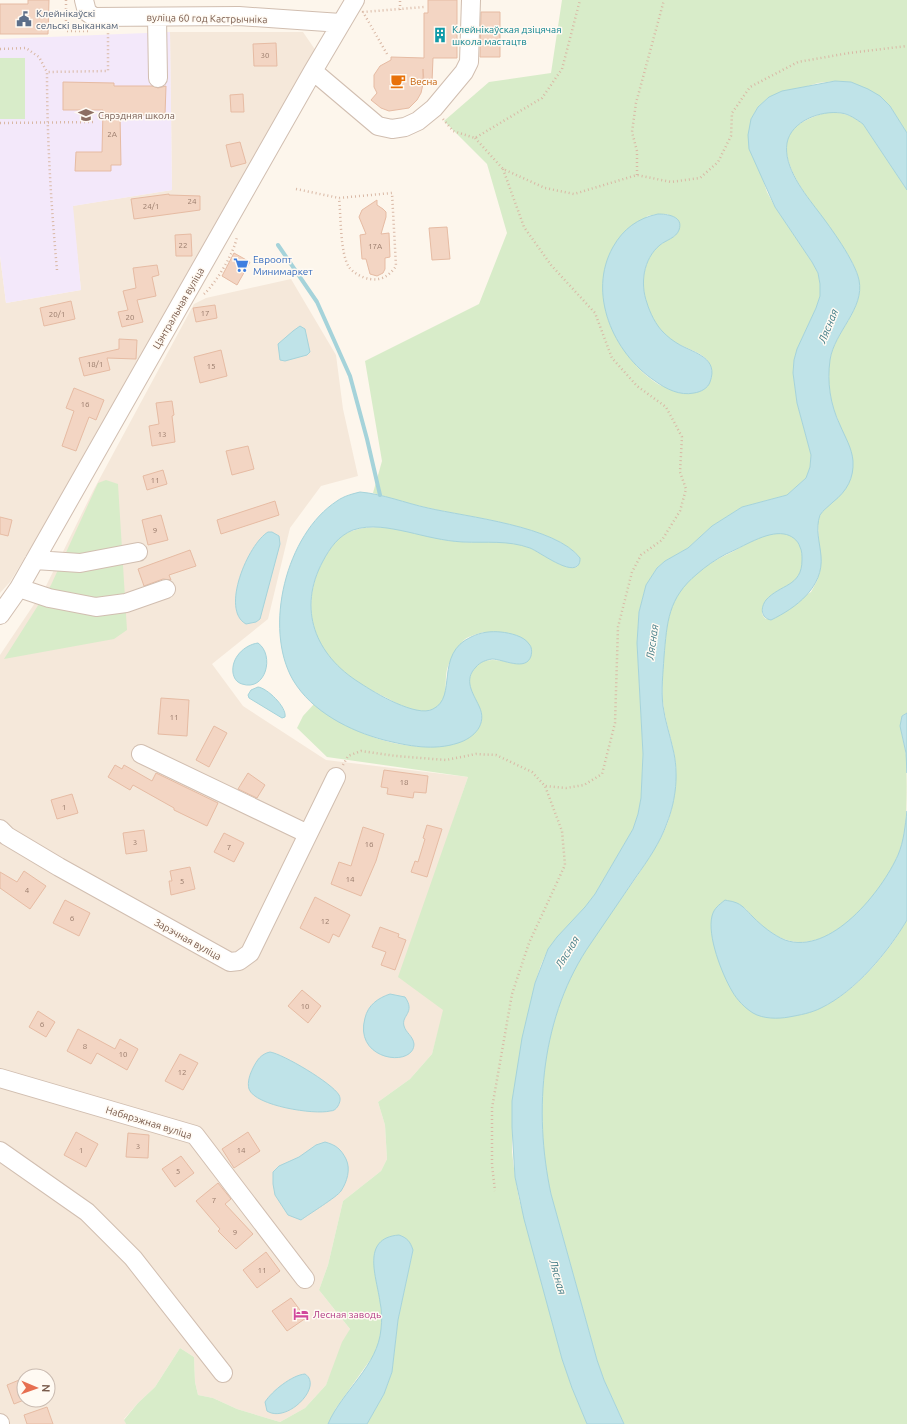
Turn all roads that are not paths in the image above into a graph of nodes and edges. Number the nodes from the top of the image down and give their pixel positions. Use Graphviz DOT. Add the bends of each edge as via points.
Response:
graph roads {
  1 [pos="84,0"];
  2 [pos="355,0"];
  3 [pos="471,0"];
  4 [pos="157,17"];
  5 [pos="341,23"];
  6 [pos="314,71"];
  7 [pos="158,78"];
  8 [pos="138,552"];
  9 [pos="35,560"];
  10 [pos="19,588"];
  11 [pos="166,589"];
  12 [pos="0,615"];
  13 [pos="141,754"];
  14 [pos="336,776"];
  15 [pos="0,829"];
  16 [pos="308,834"];
  17 [pos="0,1078"];
  18 [pos="0,1151"];
  19 [pos="305,1279"];
  20 [pos="223,1373"];
  1 -- 4 [label="street, вуліца 60 год Кастрычніка" via="87,12 94,17"];
  2 -- 5 [label="street, Цэнтральная вуліца"];
  3 -- 6 [label="street" via="469,62 464,72 434,108 405,127 392,129 378,126"];
  4 -- 5 [label="street, вуліца 60 год Кастрычніка" via="239,16"];
  4 -- 7 [label="street"];
  5 -- 6 [label="street, Цэнтральная вуліца"];
  6 -- 9 [label="street, Цэнтральная вуліца"];
  8 -- 9 [label="street" via="80,563"];
  9 -- 10 [label="street, Цэнтральная вуліца"];
  10 -- 11 [label="street" via="49,598 96,607 126,603"];
  10 -- 12 [label="street, Цэнтральная вуліца"];
  13 -- 16 [label="street"];
  14 -- 16 [label="street, Зарэчная вуліца"];
  15 -- 16 [label="street, Зарэчная вуліца" via="7,836 58,867 230,962 239,961 250,953"];
  17 -- 19 [label="street, Набярэжная вуліца" via="195,1135"];
  18 -- 20 [label="street" via="87,1212 133,1258"];
}
